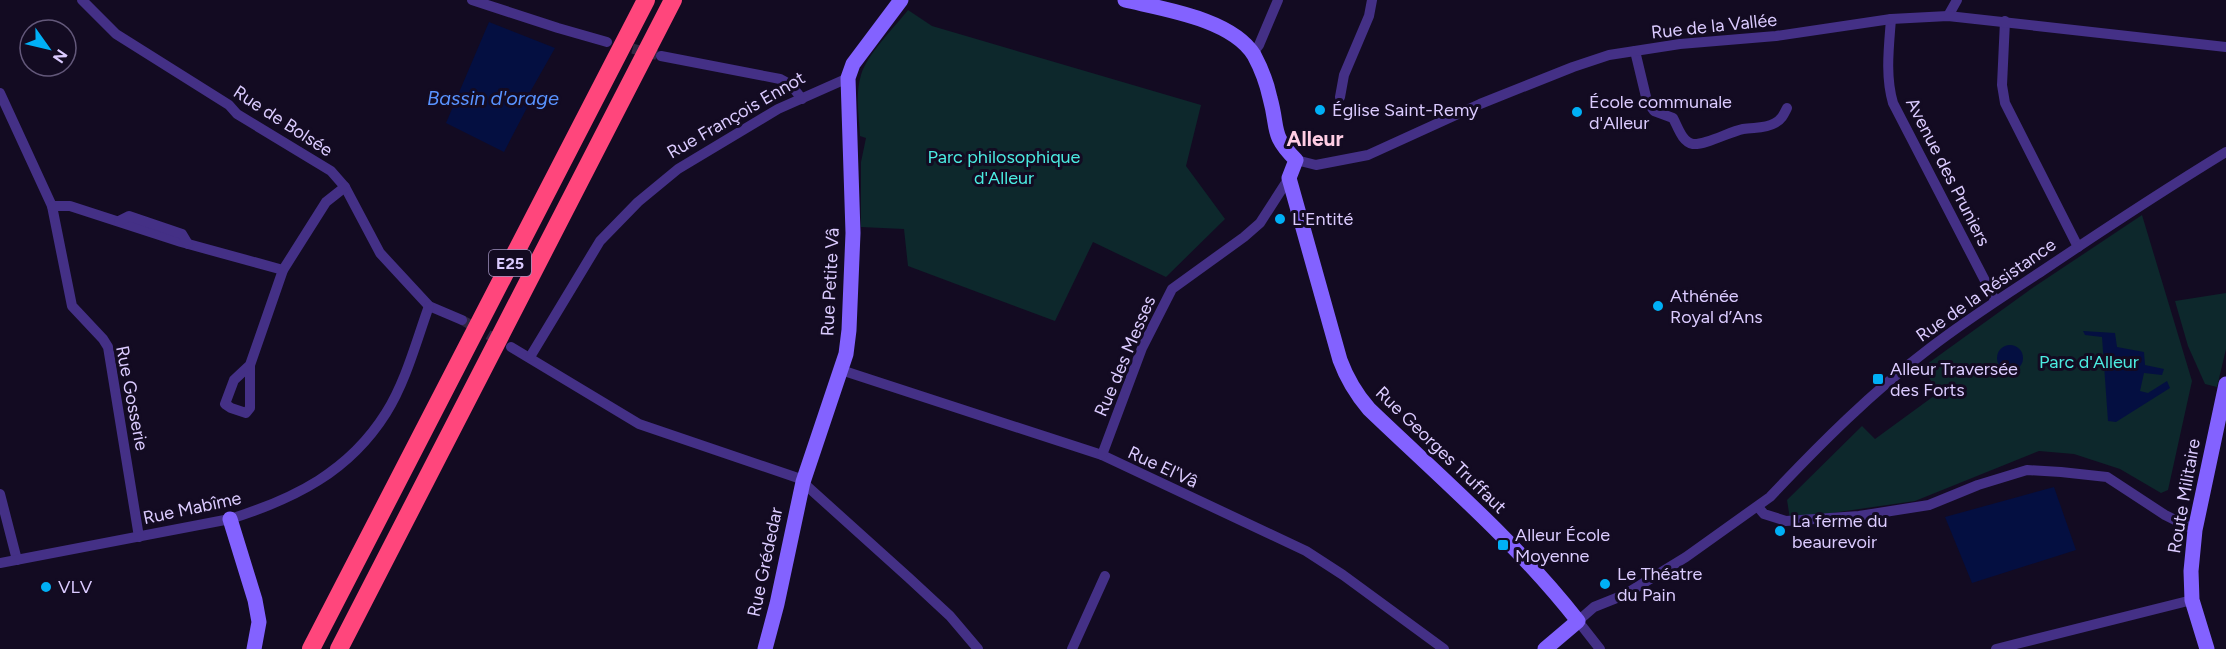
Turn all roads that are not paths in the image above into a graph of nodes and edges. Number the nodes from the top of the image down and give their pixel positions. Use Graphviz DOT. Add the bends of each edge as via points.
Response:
graph roads {
  1 [pos="82,0"];
  2 [pos="472,0"];
  3 [pos="646,0"];
  4 [pos="673,0"];
  5 [pos="902,0"];
  6 [pos="1125,0"];
  7 [pos="1278,0"];
  8 [pos="1372,0"];
  9 [pos="1957,0"];
  10 [pos="1948,16"];
  11 [pos="1891,19"];
  12 [pos="2005,21"];
  13 [pos="607,42"];
  14 [pos="2226,46"];
  15 [pos="1635,51"];
  16 [pos="1253,53"];
  17 [pos="661,56"];
  18 [pos="848,78"];
  19 [pos="0,93"];
  20 [pos="1340,97"];
  21 [pos="802,99"];
  22 [pos="1787,108"];
  23 [pos="2226,152"];
  24 [pos="1296,160"];
  25 [pos="1289,178"];
  26 [pos="345,187"];
  27 [pos="52,206"];
  28 [pos="2078,247"];
  29 [pos="283,270"];
  30 [pos="1995,300"];
  31 [pos="429,306"];
  32 [pos="462,320"];
  33 [pos="511,347"];
  34 [pos="530,357"];
  35 [pos="250,365"];
  36 [pos="841,370"];
  37 [pos="2226,384"];
  38 [pos="1102,455"];
  39 [pos="803,482"];
  40 [pos="0,494"];
  41 [pos="1758,507"];
  42 [pos="230,519"];
  43 [pos="2195,530"];
  44 [pos="140,537"];
  45 [pos="17,560"];
  46 [pos="0,563"];
  47 [pos="1105,576"];
  48 [pos="370,589"];
  49 [pos="2192,600"];
  50 [pos="1578,621"];
  51 [pos="254,649"];
  52 [pos="311,649"];
  53 [pos="339,649"];
  54 [pos="347,649"];
  55 [pos="765,649"];
  56 [pos="978,649"];
  57 [pos="1072,649"];
  58 [pos="1444,649"];
  59 [pos="1545,649"];
  60 [pos="1600,649"];
  61 [pos="1996,649"];
  62 [pos="2207,649"];
  1 -- 26 [label="street, Rue de Bolsée" via="116,34 331,171"];
  2 -- 13 [label="street"];
  3 -- 52 [label="highway, E25"];
  4 -- 48 [label="highway, E25"];
  5 -- 18 [label="street" via="853,64"];
  6 -- 16 [label="street" via="1209,22 1232,34"];
  7 -- 16 [label="street"];
  8 -- 20 [label="street" via="1344,75"];
  9 -- 10 [label="street"];
  10 -- 11 [label="street, Rue de la Vallée"];
  10 -- 12 [label="street, Rue de la Vallée"];
  11 -- 15 [label="street, Rue de la Vallée"];
  11 -- 30 [label="street, Avenue des Pruniers" via="1888,75 1893,103"];
  12 -- 14 [label="street, Rue de la Vallée"];
  12 -- 28 [label="street" via="2005,104"];
  15 -- 22 [label="street" via="1650,106 1673,118 1682,136 1694,144 1744,129 1762,128 1776,122"];
  15 -- 24 [label="street, Rue de la Vallée" via="1609,55 1539,80 1368,155 1316,165"];
  16 -- 24 [label="street" via="1267,84 1281,145"];
  17 -- 21 [label="street" via="780,79"];
  18 -- 21 [label="street, Rue François Ennot"];
  18 -- 36 [label="street, Rue Petite Vâ" via="853,233 849,330"];
  19 -- 27 [label="street, Rue Gosserie"];
  21 -- 34 [label="street, Rue François Ennot" via="678,169 638,202 600,241"];
  23 -- 28 [label="street, Rue de la Résistance"];
  24 -- 25 [label="street"];
  25 -- 38 [label="street, Rue des Messes" via="1260,223 1172,289 1142,348"];
  25 -- 50 [label="street, Rue Georges Truffaut" via="1340,360 1354,391 1517,550"];
  26 -- 29 [label="street" via="326,202"];
  26 -- 31 [label="street, Rue de Bolsée" via="380,253"];
  27 -- 29 [label="street" via="70,206"];
  27 -- 44 [label="street, Rue Gosserie" via="72,306 108,347"];
  28 -- 30 [label="street, Rue de la Résistance"];
  29 -- 35 [label="street"];
  30 -- 41 [label="street, Rue de la Résistance" via="1929,348 1856,410"];
  31 -- 32 [label="street, Rue de Bolsée"];
  31 -- 42 [label="street, Rue Mabîme" via="387,412 357,452 318,483"];
  33 -- 34 [label="street"];
  34 -- 39 [label="street" via="639,424"];
  36 -- 38 [label="street, Rue El'Vâ"];
  36 -- 39 [label="street, Rue Petite Vâ"];
  37 -- 43 [label="street, Route Militaire"];
  38 -- 58 [label="street, Rue El'Vâ" via="1306,551"];
  39 -- 55 [label="street, Rue Grédedar"];
  39 -- 56 [label="street" via="950,616"];
  40 -- 45 [label="street"];
  41 -- 43 [label="street" via="1773,519 1786,521 1859,516 1929,504 2028,470 2107,477"];
  41 -- 50 [label="street, Rue de la Résistance" via="1686,557 1624,596 1594,607"];
  42 -- 44 [label="street, Rue Mabîme"];
  42 -- 51 [label="street" via="255,600 259,622"];
  43 -- 49 [label="street, Route Militaire" via="2190,570"];
  44 -- 45 [label="street, Rue Mabîme"];
  45 -- 46 [label="street, Rue Mabîme"];
  47 -- 57 [label="street"];
  48 -- 53 [label="highway, E25"];
  48 -- 54 [label="highway"];
  49 -- 61 [label="street"];
  49 -- 62 [label="street, Route Militaire"];
  50 -- 59 [label="street"];
  50 -- 60 [label="street"];
}
